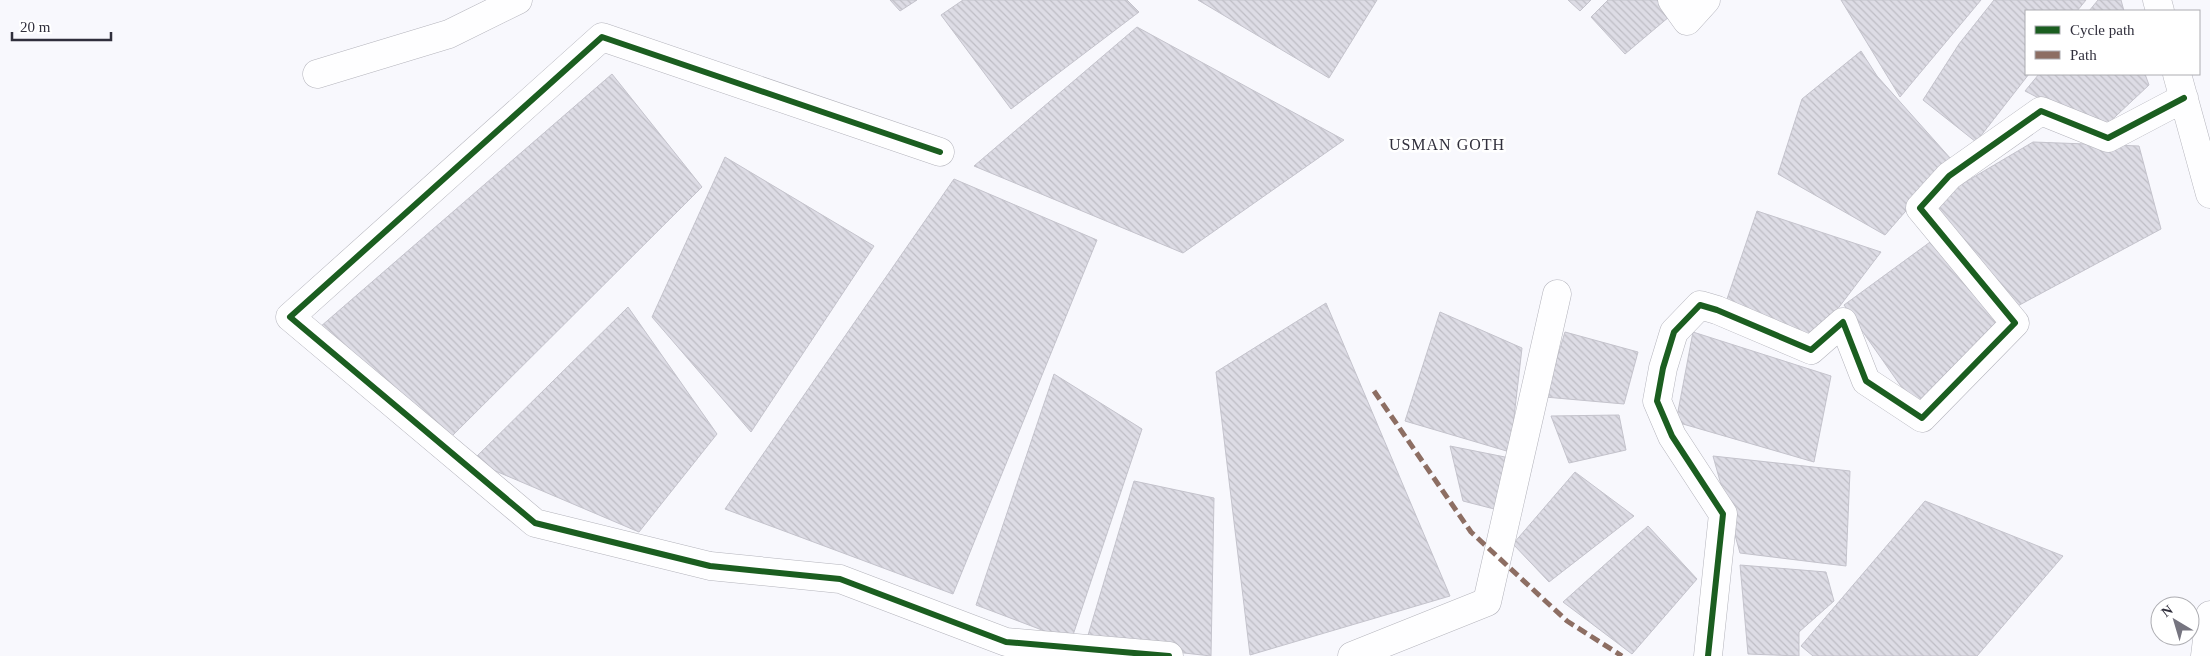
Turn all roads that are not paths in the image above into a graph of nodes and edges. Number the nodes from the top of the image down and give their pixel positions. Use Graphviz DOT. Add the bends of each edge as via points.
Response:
graph roads {
  1 [pos="518,0"];
  2 [pos="1672,0"];
  3 [pos="1706,0"];
  4 [pos="317,74"];
  5 [pos="2181,86"];
  6 [pos="940,152"];
  7 [pos="2210,194"];
  8 [pos="1557,294"];
  9 [pos="2210,614"];
  10 [pos="1169,656"];
  11 [pos="1352,656"];
  12 [pos="1708,656"];
  13 [pos="2204,656"];
  1 -- 4 [label="street" via="449,34"];
  2 -- 3 [label="street" via="1687,21"];
  5 -- 7 [label="street"];
  5 -- 12 [label="street" via="2108,138 2041,111 1949,176 1920,208 2015,323 1922,418 1866,381 1843,322 1811,350 1700,305 1674,332 1656,400 1672,436 1723,514"];
  6 -- 10 [label="street" via="602,37 290,317 535,523 710,566 840,580 1006,642"];
  8 -- 11 [label="street" via="1488,602"];
  9 -- 13 [label="street"];
}
